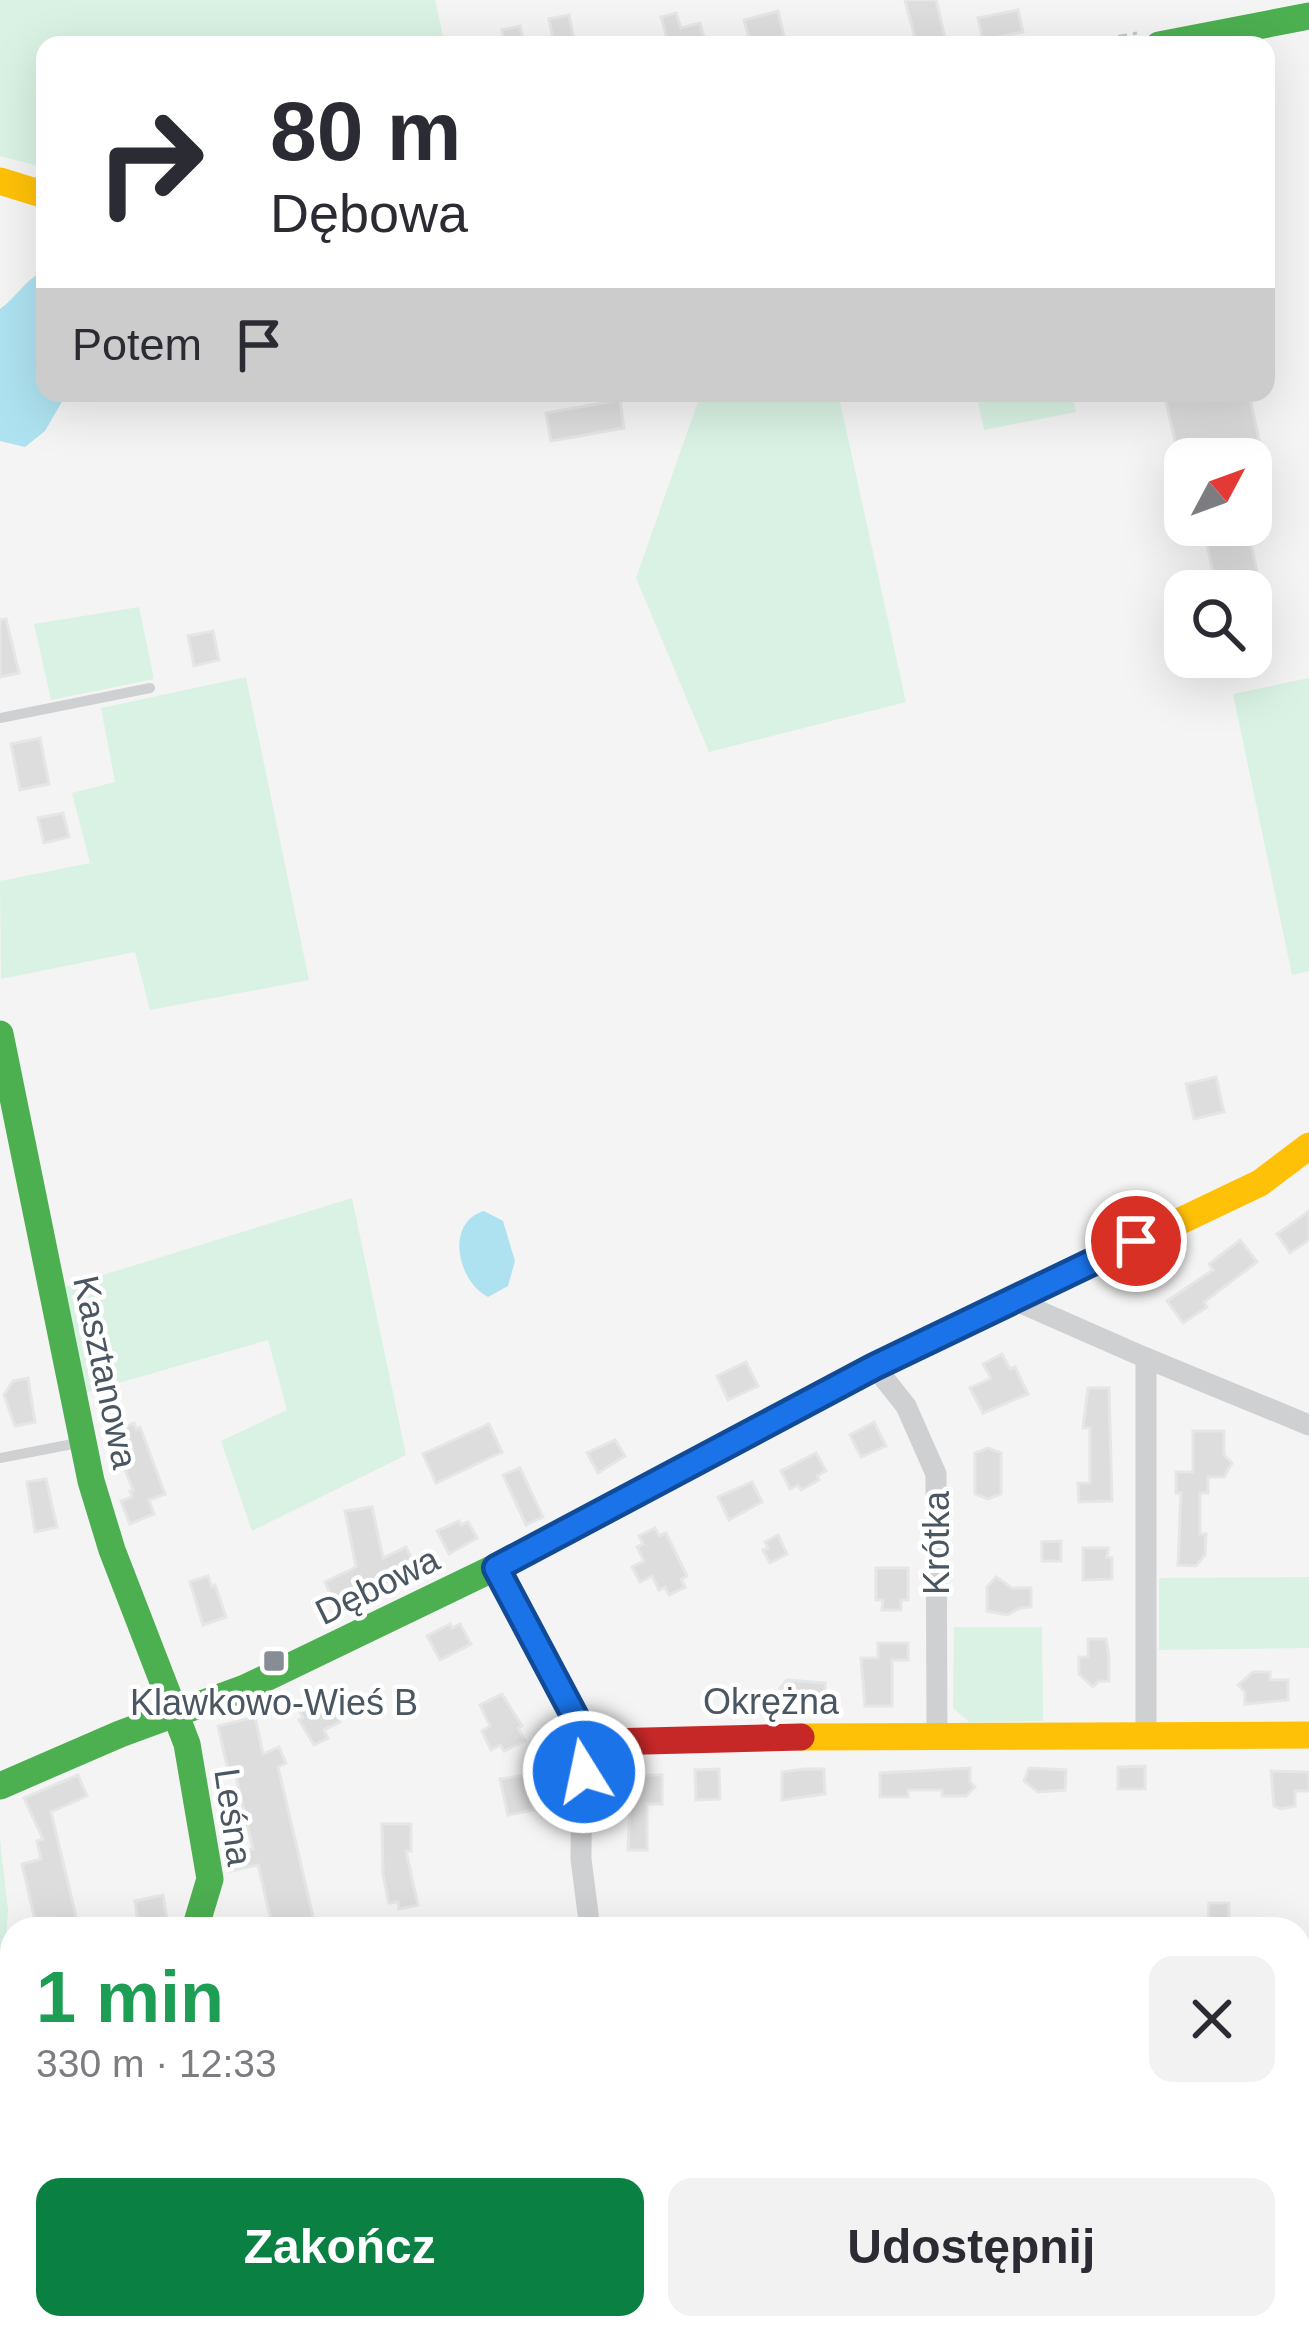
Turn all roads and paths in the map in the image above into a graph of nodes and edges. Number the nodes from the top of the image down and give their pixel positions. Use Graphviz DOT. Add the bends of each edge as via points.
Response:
graph roads {
  1 [pos="1309,16"];
  2 [pos="1206,36"];
  3 [pos="0,181"];
  4 [pos="36,192"];
  5 [pos="150,688"];
  6 [pos="0,718"];
  7 [pos="0,1034"];
  8 [pos="1309,1146"];
  9 [pos="1012,1299"];
  10 [pos="1146,1358"];
  11 [pos="874,1367"];
  12 [pos="1309,1425"];
  13 [pos="82,1442"];
  14 [pos="0,1457"];
  15 [pos="496,1568"];
  16 [pos="175,1716"];
  17 [pos="582,1730"];
  18 [pos="1309,1735"];
  19 [pos="937,1736"];
  20 [pos="1146,1736"];
  21 [pos="0,1786"];
  22 [pos="199,1917"];
  23 [pos="588,1917"];
  1 -- 2 [label="street"];
  3 -- 4 [label="street"];
  5 -- 6 [label="lane"];
  7 -- 13 [label="street, Kasztanowa"];
  8 -- 9 [label="street, Dębowa" via="1260,1183"];
  9 -- 10 [label="street"];
  9 -- 11 [label="street, Dębowa"];
  10 -- 12 [label="street"];
  10 -- 20 [label="street"];
  11 -- 15 [label="street, Dębowa"];
  11 -- 19 [label="street, Krótka" via="906,1406 936,1474"];
  13 -- 14 [label="lane"];
  13 -- 16 [label="street, Kasztanowa" via="112,1550"];
  15 -- 16 [label="street, Dębowa"];
  15 -- 17 [label="street"];
  16 -- 21 [label="street, Dębowa"];
  16 -- 22 [label="street, Leśna" via="210,1879"];
  17 -- 19 [label="street, Okrężna" via="608,1742"];
  17 -- 23 [label="street"];
  18 -- 20 [label="street, Okrężna"];
  19 -- 20 [label="street, Okrężna"];
}
